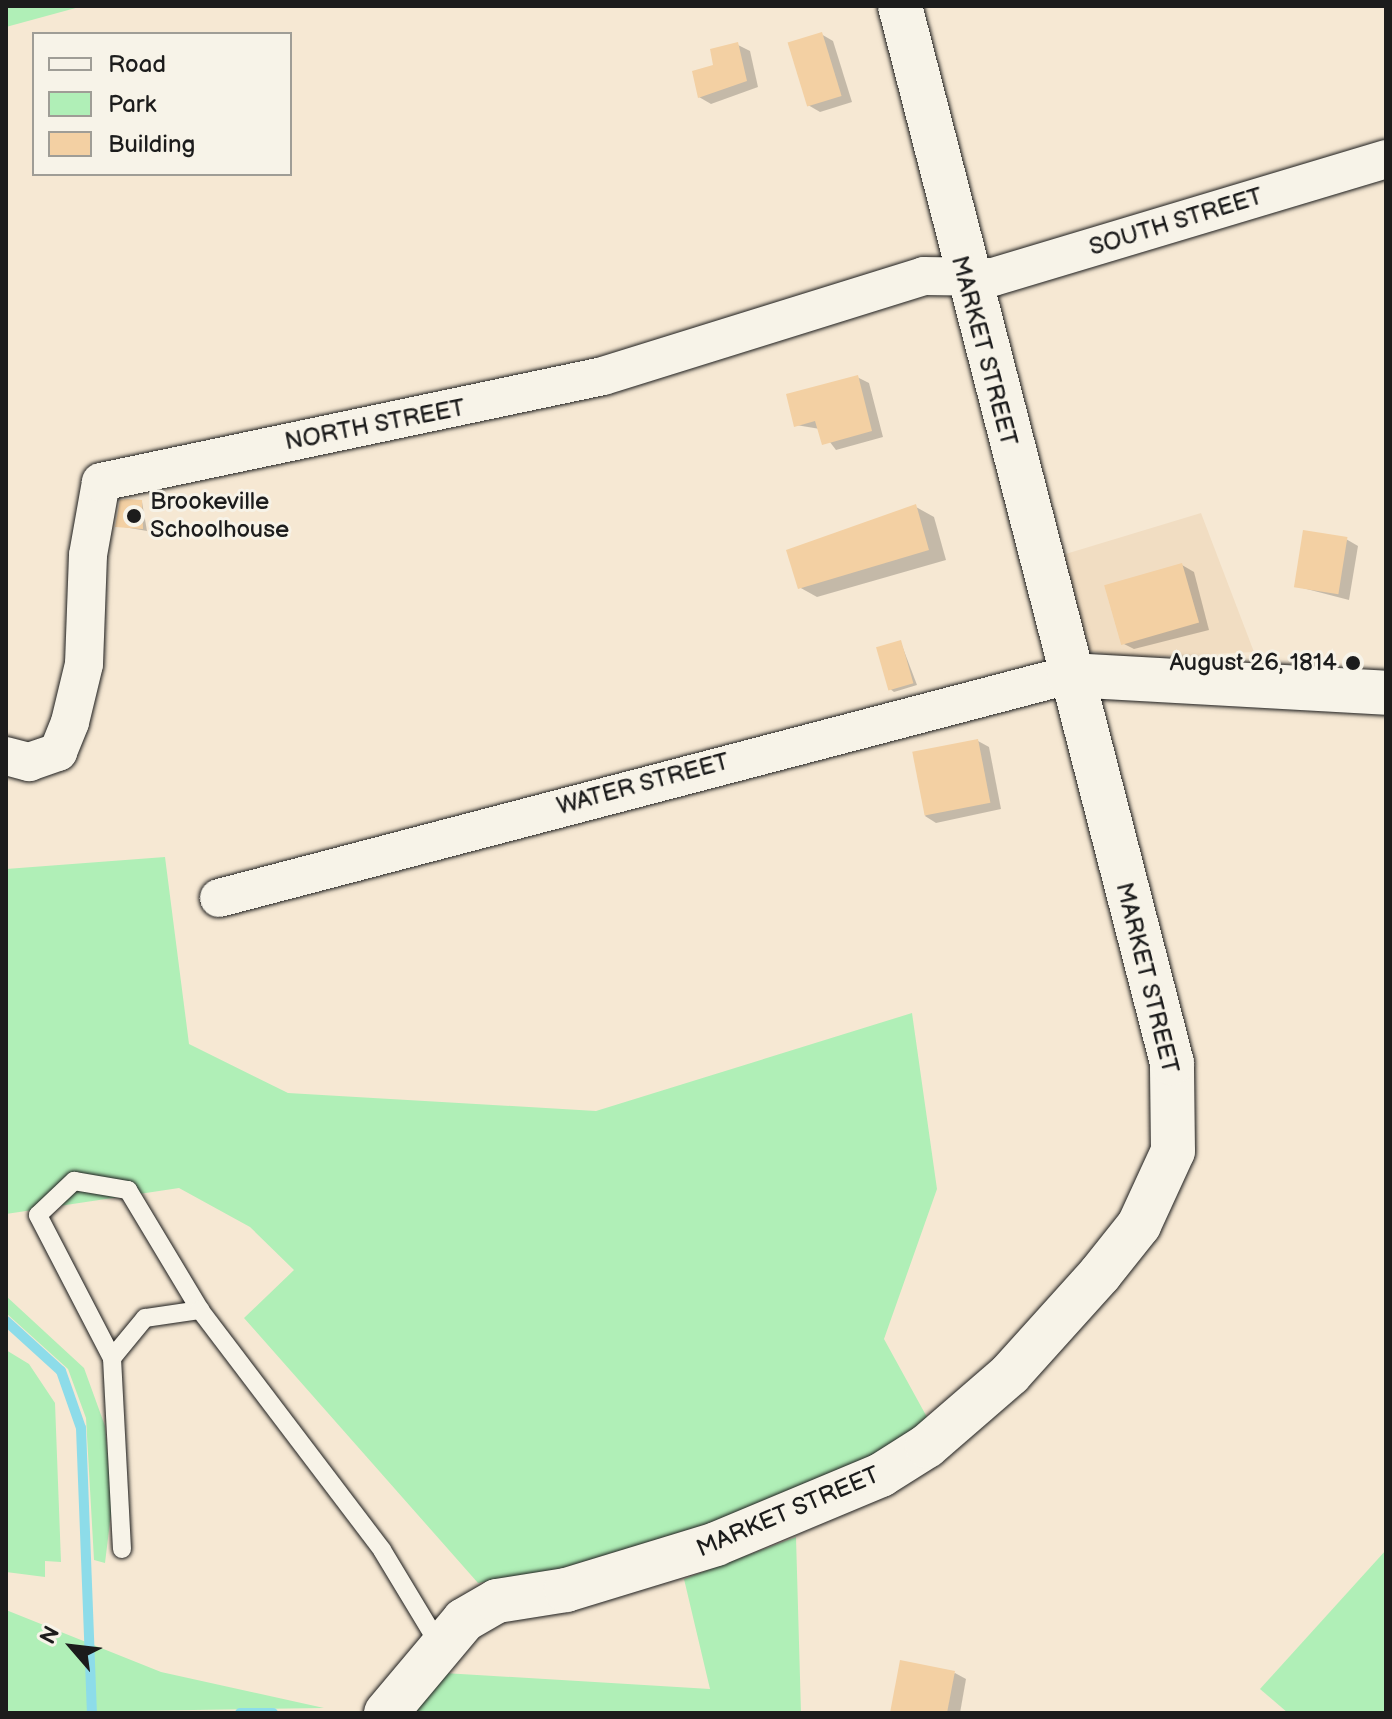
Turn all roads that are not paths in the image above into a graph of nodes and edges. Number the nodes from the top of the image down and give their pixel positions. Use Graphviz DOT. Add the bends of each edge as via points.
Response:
graph roads {
  1 [pos="900,6"];
  2 [pos="1386,159"];
  3 [pos="965,277"];
  4 [pos="1069,675"];
  5 [pos="1386,693"];
  6 [pos="6,756"];
  7 [pos="219,898"];
  8 [pos="200,1310"];
  9 [pos="112,1358"];
  10 [pos="122,1549"];
  11 [pos="440,1646"];
  12 [pos="386,1713"];
  1 -- 3 [label="main road, MARKET STREET"];
  2 -- 3 [label="street, SOUTH STREET" via="993,277"];
  3 -- 4 [label="main road, MARKET STREET"];
  3 -- 6 [label="street, NORTH STREET" via="924,276 603,376 101,482 88,555 84,664 70,722 58,752 29,762"];
  4 -- 5 [label="main road"];
  4 -- 7 [label="street, WATER STREET"];
  4 -- 11 [label="main road, MARKET STREET" via="1172,1063 1173,1151 1139,1225 1010,1374 927,1446 881,1475 653,1566 497,1601 464,1620"];
  8 -- 9 [label="lane" via="145,1318"];
  8 -- 9 [label="lane" via="128,1190 74,1181 38,1215"];
  8 -- 11 [label="lane" via="382,1550"];
  9 -- 10 [label="lane" via="119,1390"];
  11 -- 12 [label="main road, MARKET STREET"];
}
